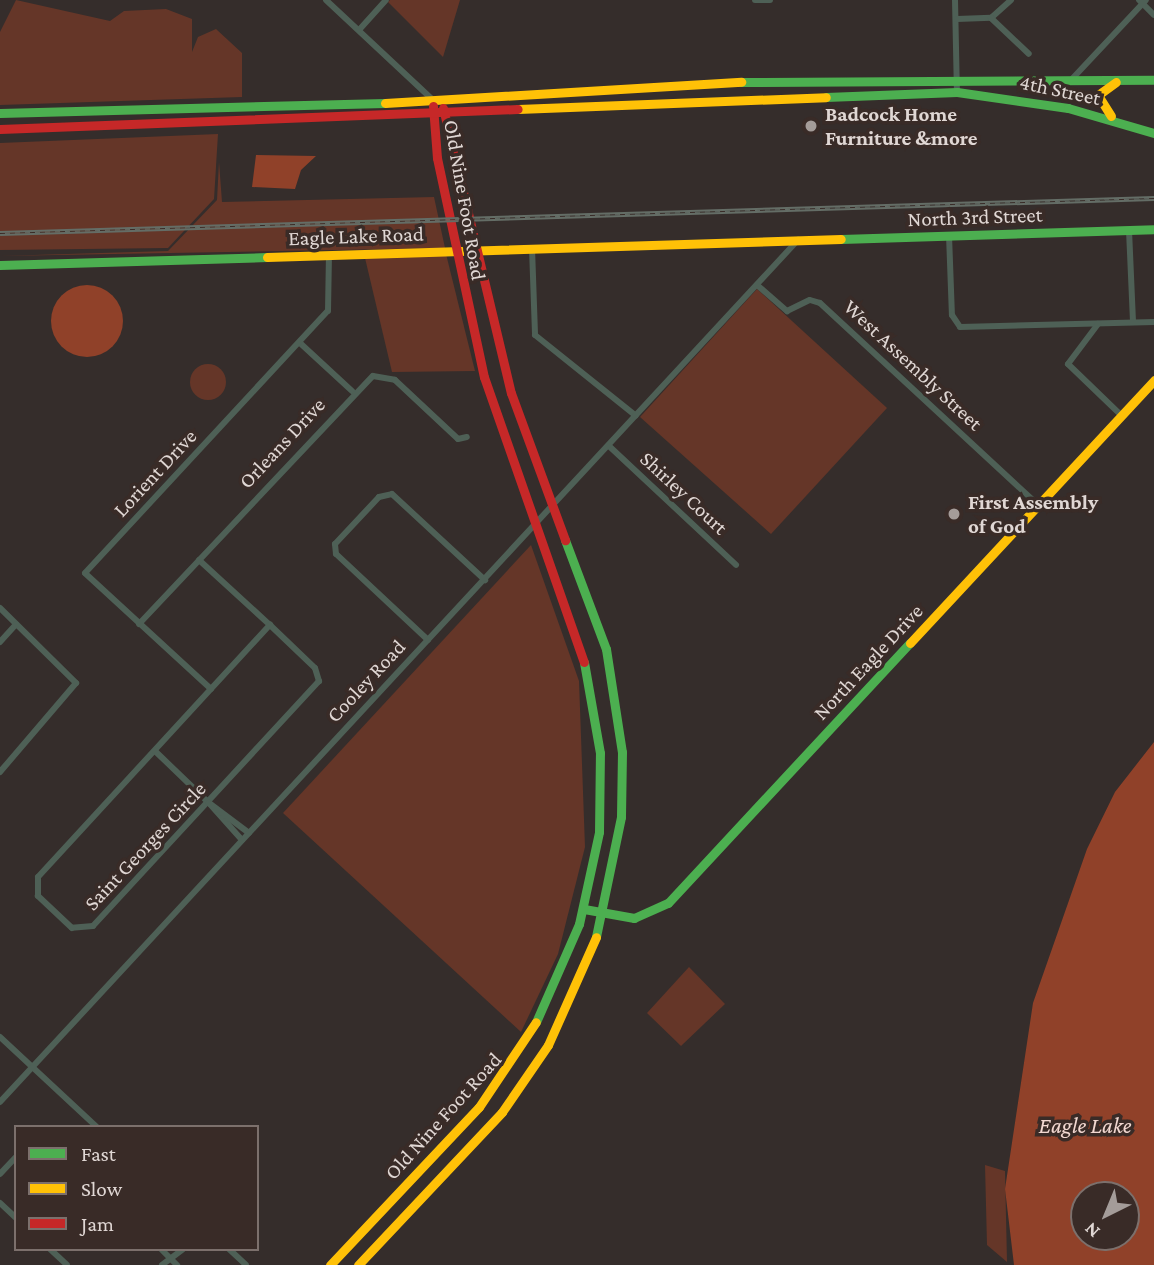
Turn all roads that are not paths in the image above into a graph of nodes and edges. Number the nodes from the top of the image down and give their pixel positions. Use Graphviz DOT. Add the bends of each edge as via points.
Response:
graph roads {
  1 [pos="326,0"];
  2 [pos="386,0"];
  3 [pos="755,0"];
  4 [pos="770,0"];
  5 [pos="955,0"];
  6 [pos="1011,0"];
  7 [pos="1142,1"];
  8 [pos="1154,15"];
  9 [pos="991,18"];
  10 [pos="957,19"];
  11 [pos="359,30"];
  12 [pos="1029,54"];
  13 [pos="957,76"];
  14 [pos="772,80"];
  15 [pos="1154,80"];
  16 [pos="1070,81"];
  17 [pos="1119,81"];
  18 [pos="957,92"];
  19 [pos="774,96"];
  20 [pos="435,102"];
  21 [pos="349,104"];
  22 [pos="253,107"];
  23 [pos="64,112"];
  24 [pos="0,113"];
  25 [pos="449,115"];
  26 [pos="431,116"];
  27 [pos="1116,120"];
  28 [pos="257,121"];
  29 [pos="193,123"];
  30 [pos="64,127"];
  31 [pos="0,129"];
  32 [pos="1154,132"];
  33 [pos="1154,229"];
  34 [pos="1129,230"];
  35 [pos="949,235"];
  36 [pos="798,240"];
  37 [pos="532,248"];
  38 [pos="455,250"];
  39 [pos="474,250"];
  40 [pos="329,255"];
  41 [pos="0,265"];
  42 [pos="757,285"];
  43 [pos="1133,322"];
  44 [pos="1154,322"];
  45 [pos="1098,324"];
  46 [pos="300,343"];
  47 [pos="1154,380"];
  48 [pos="352,391"];
  49 [pos="1121,415"];
  50 [pos="636,416"];
  51 [pos="467,437"];
  52 [pos="609,446"];
  53 [pos="1038,505"];
  54 [pos="554,506"];
  55 [pos="537,524"];
  56 [pos="199,560"];
  57 [pos="736,565"];
  58 [pos="485,580"];
  59 [pos="0,608"];
  60 [pos="16,624"];
  61 [pos="139,624"];
  62 [pos="270,625"];
  63 [pos="428,640"];
  64 [pos="0,642"];
  65 [pos="211,689"];
  66 [pos="155,751"];
  67 [pos="0,772"];
  68 [pos="209,803"];
  69 [pos="229,815"];
  70 [pos="223,821"];
  71 [pos="248,833"];
  72 [pos="242,840"];
  73 [pos="584,909"];
  74 [pos="604,914"];
  75 [pos="0,1037"];
  76 [pos="32,1066"];
  77 [pos="0,1102"];
  78 [pos="95,1125"];
  79 [pos="14,1159"];
  80 [pos="0,1174"];
  81 [pos="0,1203"];
  82 [pos="14,1215"];
  83 [pos="52,1251"];
  84 [pos="231,1251"];
  85 [pos="169,1253"];
  86 [pos="67,1265"];
  87 [pos="162,1265"];
  88 [pos="177,1265"];
  89 [pos="246,1265"];
  90 [pos="330,1265"];
  91 [pos="358,1265"];
  1 -- 11 [label="street"];
  2 -- 11 [label="street"];
  3 -- 4 [label="street"];
  5 -- 10 [label="street"];
  6 -- 9 [label="street"];
  7 -- 8 [label="street"];
  7 -- 16 [label="street"];
  9 -- 10 [label="street"];
  9 -- 12 [label="street"];
  10 -- 13 [label="street"];
  11 -- 20 [label="street"];
  13 -- 14 [label="main road"];
  13 -- 16 [label="main road"];
  13 -- 18 [label="street"];
  14 -- 19 [label="main road"];
  14 -- 20 [label="main road"];
  15 -- 17 [label="main road"];
  16 -- 17 [label="main road"];
  17 -- 27 [label="main road" via="1101,90 1097,100"];
  18 -- 19 [label="main road, 4th Street"];
  18 -- 27 [label="main road, 4th Street"];
  19 -- 25 [label="main road, 4th Street"];
  20 -- 21 [label="main road"];
  20 -- 25 [label="main road, Old Nine Foot Road"];
  20 -- 26 [label="main road, Old Nine Foot Road"];
  21 -- 22 [label="main road"];
  21 -- 28 [label="main road" via="269,113"];
  22 -- 23 [label="main road"];
  22 -- 29 [label="main road"];
  23 -- 24 [label="main road"];
  23 -- 30 [label="main road"];
  25 -- 26 [label="main road, 4th Street"];
  25 -- 39 [label="main road, Old Nine Foot Road"];
  26 -- 28 [label="main road, 4th Street"];
  26 -- 38 [label="main road, Old Nine Foot Road"];
  27 -- 32 [label="main road, 4th Street"];
  28 -- 29 [label="main road, 4th Street"];
  29 -- 30 [label="main road"];
  30 -- 31 [label="main road"];
  33 -- 34 [label="main road, North 3rd Street"];
  34 -- 35 [label="main road, North 3rd Street"];
  34 -- 43 [label="street"];
  35 -- 36 [label="main road, North 3rd Street"];
  35 -- 45 [label="street" via="957,324"];
  36 -- 37 [label="main road, Eagle Lake Road"];
  36 -- 42 [label="street, Cooley Road"];
  37 -- 39 [label="main road, Eagle Lake Road"];
  37 -- 50 [label="street" via="538,341"];
  38 -- 39 [label="main road, Eagle Lake Road"];
  38 -- 40 [label="main road, Eagle Lake Road"];
  38 -- 55 [label="main road, Old Nine Foot Road" via="487,388"];
  39 -- 54 [label="main road, Old Nine Foot Road" via="511,393"];
  40 -- 41 [label="main road, Eagle Lake Road"];
  40 -- 46 [label="street, Lorient Drive" via="328,312"];
  42 -- 50 [label="street, Cooley Road"];
  42 -- 53 [label="street, West Assembly Street" via="787,311 810,300 820,303"];
  43 -- 44 [label="street"];
  43 -- 45 [label="street"];
  45 -- 49 [label="street" via="1068,364"];
  46 -- 48 [label="street"];
  46 -- 61 [label="street, Lorient Drive" via="85,573"];
  47 -- 49 [label="main road, North Eagle Drive"];
  48 -- 51 [label="street, Orleans Drive" via="373,376 384,376 458,439"];
  48 -- 56 [label="street, Orleans Drive"];
  49 -- 53 [label="main road, North Eagle Drive"];
  50 -- 52 [label="street, Cooley Road"];
  52 -- 54 [label="street, Cooley Road"];
  52 -- 57 [label="street, Shirley Court"];
  53 -- 74 [label="main road, North Eagle Drive" via="668,903 643,917"];
  54 -- 55 [label="street, Cooley Road"];
  54 -- 74 [label="main road, Old Nine Foot Road" via="596,616 619,717 621,817"];
  55 -- 58 [label="street, Cooley Road"];
  55 -- 73 [label="main road, Old Nine Foot Road" via="576,626 597,721 600,816"];
  56 -- 61 [label="street, Orleans Drive"];
  56 -- 62 [label="street, Saint Georges Circle"];
  58 -- 63 [label="street, Cooley Road"];
  58 -- 63 [label="street" via="392,494 379,497 335,544 336,554"];
  59 -- 60 [label="street"];
  60 -- 64 [label="street"];
  60 -- 67 [label="street" via="71,674 75,687"];
  61 -- 65 [label="street, Lorient Drive"];
  62 -- 65 [label="street, Saint Georges Circle"];
  62 -- 68 [label="street, Saint Georges Circle" via="314,668 319,681"];
  63 -- 71 [label="street, Cooley Road"];
  65 -- 66 [label="street, Saint Georges Circle"];
  66 -- 68 [label="street"];
  66 -- 68 [label="street, Saint Georges Circle" via="38,877 38,895 72,928 93,926"];
  68 -- 69 [label="street"];
  68 -- 70 [label="street"];
  69 -- 70 [label="street"];
  69 -- 71 [label="street"];
  70 -- 72 [label="street"];
  71 -- 72 [label="street, Cooley Road"];
  72 -- 76 [label="street, Cooley Road"];
  73 -- 74 [label="main road, North Eagle Drive"];
  73 -- 90 [label="main road, Old Nine Foot Road" via="548,1003 502,1079"];
  74 -- 91 [label="main road, Old Nine Foot Road" via="574,995 530,1075"];
  75 -- 76 [label="street"];
  76 -- 77 [label="street, Cooley Road"];
  76 -- 78 [label="street"];
  79 -- 80 [label="street"];
  81 -- 82 [label="street"];
  83 -- 86 [label="street"];
  84 -- 89 [label="street"];
  85 -- 87 [label="street"];
  85 -- 88 [label="street"];
}
